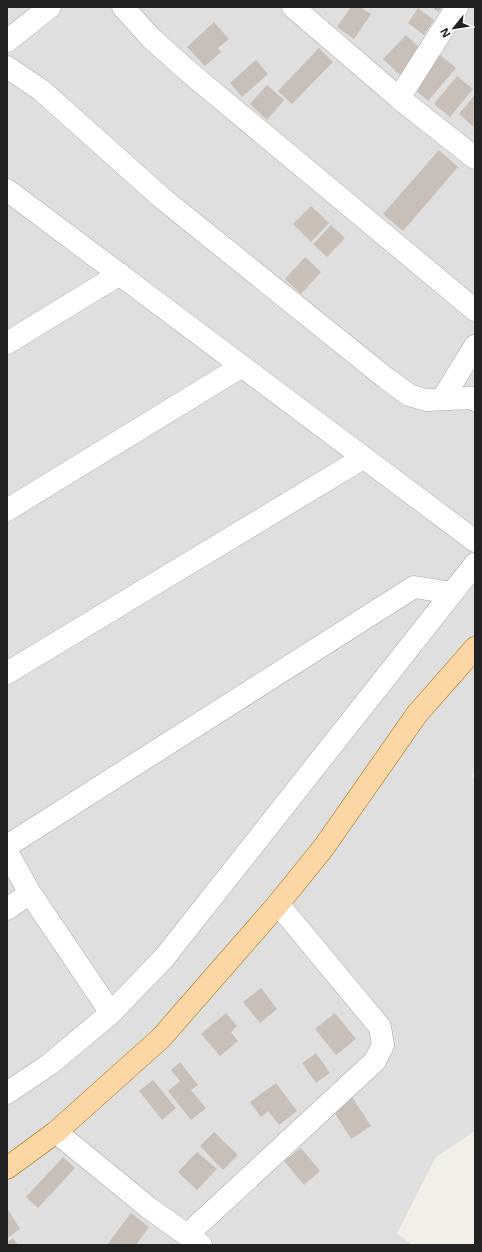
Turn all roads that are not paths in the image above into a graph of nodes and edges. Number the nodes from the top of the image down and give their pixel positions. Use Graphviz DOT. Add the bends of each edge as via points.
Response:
graph roads {
  1 [pos="50,7"];
  2 [pos="123,7"];
  3 [pos="294,7"];
  4 [pos="457,7"];
  5 [pos="7,41"];
  6 [pos="7,67"];
  7 [pos="399,98"];
  8 [pos="475,158"];
  9 [pos="7,190"];
  10 [pos="120,274"];
  11 [pos="475,310"];
  12 [pos="7,343"];
  13 [pos="475,346"];
  14 [pos="242,366"];
  15 [pos="443,398"];
  16 [pos="475,400"];
  17 [pos="363,458"];
  18 [pos="7,510"];
  19 [pos="475,542"];
  20 [pos="475,564"];
  21 [pos="452,593"];
  22 [pos="475,648"];
  23 [pos="7,673"];
  24 [pos="7,846"];
  25 [pos="7,852"];
  26 [pos="30,893"];
  27 [pos="278,904"];
  28 [pos="7,909"];
  29 [pos="111,1013"];
  30 [pos="7,1093"];
  31 [pos="56,1132"];
  32 [pos="7,1168"];
  33 [pos="194,1240"];
  1 -- 5 [label="street"];
  2 -- 11 [label="street" via="151,38 189,72"];
  3 -- 7 [label="street"];
  4 -- 7 [label="street"];
  6 -- 15 [label="street" via="41,90 162,198 387,380 409,395 426,400"];
  7 -- 8 [label="street"];
  9 -- 10 [label="street"];
  10 -- 12 [label="street"];
  10 -- 14 [label="street"];
  13 -- 15 [label="street"];
  14 -- 17 [label="street"];
  14 -- 18 [label="street"];
  15 -- 16 [label="street"];
  17 -- 19 [label="street"];
  17 -- 23 [label="street"];
  20 -- 21 [label="street"];
  21 -- 24 [label="street" via="414,587"];
  21 -- 29 [label="street" via="164,958"];
  22 -- 27 [label="main road" via="417,714 324,846"];
  25 -- 26 [label="street"];
  26 -- 28 [label="street"];
  26 -- 29 [label="street"];
  27 -- 31 [label="main road" via="161,1038"];
  27 -- 33 [label="street" via="380,1027 383,1044 374,1061"];
  29 -- 30 [label="street" via="50,1064"];
  31 -- 32 [label="main road"];
  31 -- 33 [label="street"];
}
